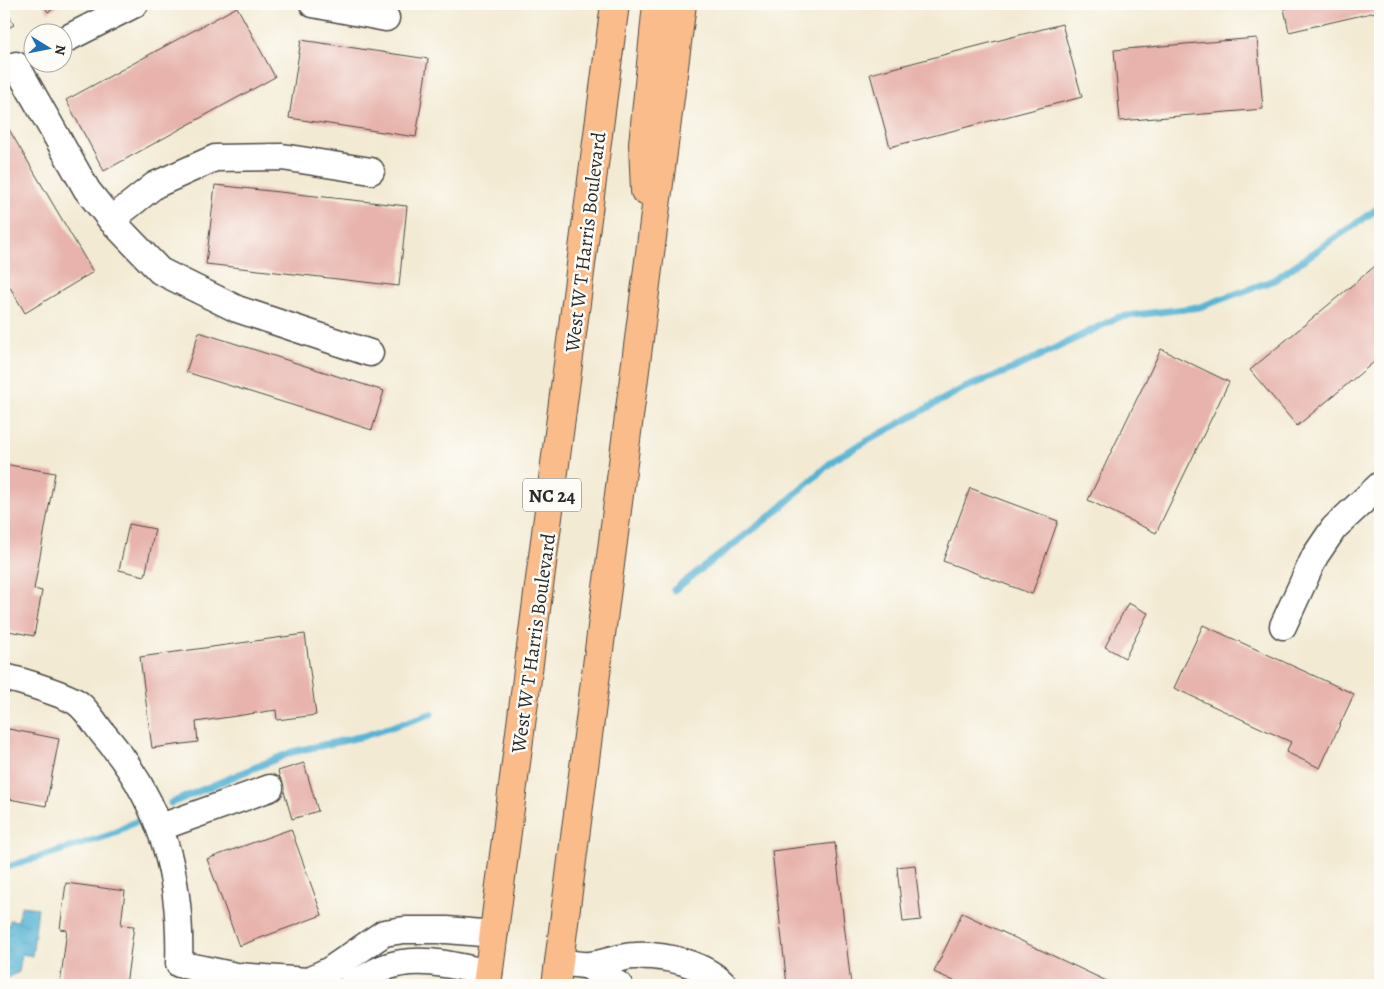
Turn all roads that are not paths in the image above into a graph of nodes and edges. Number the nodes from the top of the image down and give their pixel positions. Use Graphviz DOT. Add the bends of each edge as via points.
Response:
graph roads {
  1 [pos="135,4"];
  2 [pos="313,4"];
  3 [pos="615,4"];
  4 [pos="656,4"];
  5 [pos="682,4"];
  6 [pos="386,18"];
  7 [pos="72,36"];
  8 [pos="17,64"];
  9 [pos="371,171"];
  10 [pos="110,220"];
  11 [pos="647,277"];
  12 [pos="370,353"];
  13 [pos="1380,485"];
  14 [pos="1283,626"];
  15 [pos="4,677"];
  16 [pos="270,788"];
  17 [pos="161,827"];
  18 [pos="494,934"];
  19 [pos="588,966"];
  20 [pos="557,973"];
  21 [pos="488,979"];
  22 [pos="352,985"];
  23 [pos="619,985"];
  24 [pos="724,985"];
  1 -- 7 [label="street"];
  2 -- 6 [label="street"];
  3 -- 18 [label="main road, West W T Harris Boulevard / NC 24"];
  4 -- 11 [label="main road" via="643,144"];
  5 -- 11 [label="main road"];
  8 -- 10 [label="street" via="87,190"];
  9 -- 10 [label="street" via="282,157 216,158 155,185"];
  10 -- 12 [label="street" via="160,271 237,308"];
  11 -- 20 [label="main road"];
  13 -- 14 [label="street" via="1334,528 1315,556"];
  15 -- 17 [label="street" via="78,703 124,760"];
  16 -- 17 [label="street"];
  17 -- 18 [label="street" via="173,868 180,933 178,964 236,976 307,981 330,970 384,933 447,930"];
  18 -- 21 [label="main road, West W T Harris Boulevard / NC 24"];
  19 -- 20 [label="street"];
  19 -- 23 [label="street"];
  19 -- 24 [label="street" via="635,956 654,957 697,966 714,974"];
  21 -- 22 [label="street" via="427,962 405,962"];
}
